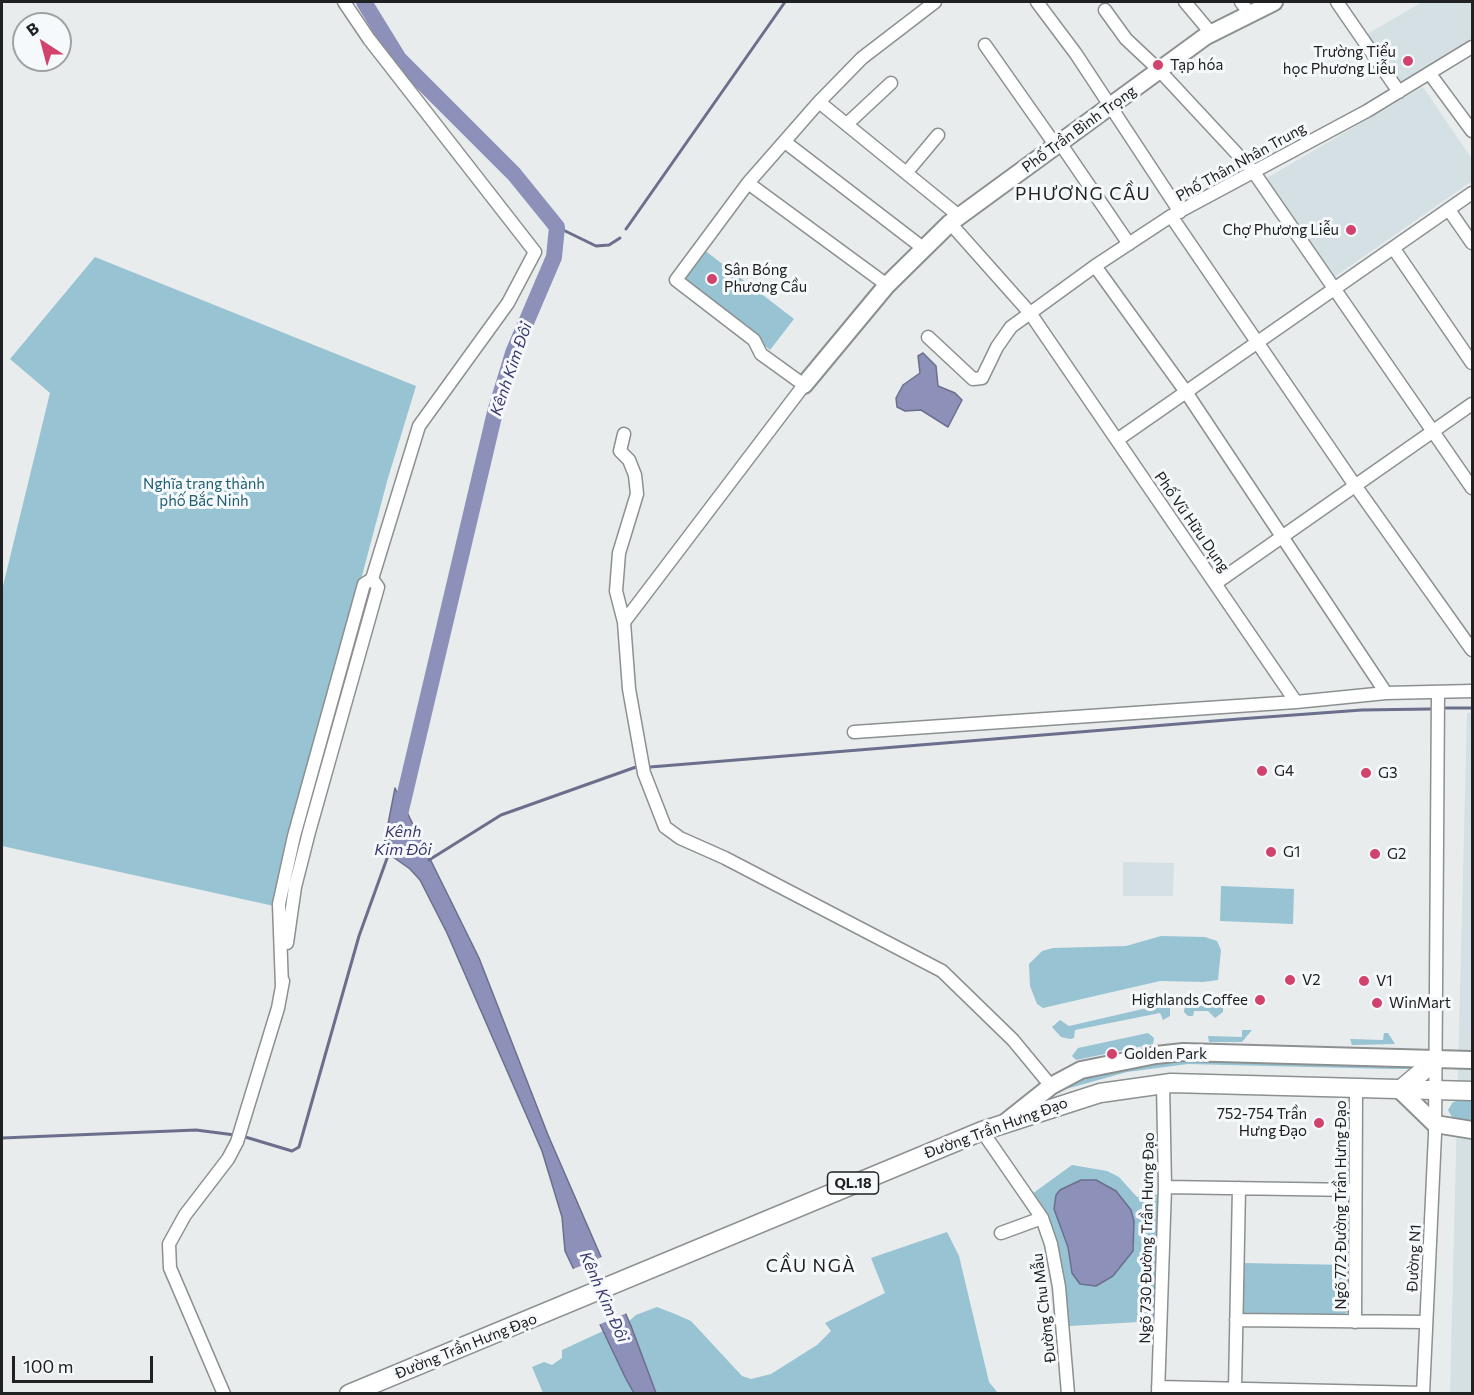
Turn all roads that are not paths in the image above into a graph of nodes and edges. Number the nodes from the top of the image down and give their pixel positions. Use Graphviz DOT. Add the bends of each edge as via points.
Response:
graph roads {
  1 [pos="344,2"];
  2 [pos="935,2"];
  3 [pos="1037,2"];
  4 [pos="1185,2"];
  5 [pos="1274,2"];
  6 [pos="1337,2"];
  7 [pos="1246,8"];
  8 [pos="1105,10"];
  9 [pos="1211,33"];
  10 [pos="986,45"];
  11 [pos="1473,47"];
  12 [pos="1159,70"];
  13 [pos="1430,74"];
  14 [pos="891,83"];
  15 [pos="1399,92"];
  16 [pos="819,102"];
  17 [pos="1111,105"];
  18 [pos="847,124"];
  19 [pos="1473,131"];
  20 [pos="938,135"];
  21 [pos="784,142"];
  22 [pos="1058,144"];
  23 [pos="1252,171"];
  24 [pos="907,172"];
  25 [pos="748,183"];
  26 [pos="1473,193"];
  27 [pos="1449,210"];
  28 [pos="1176,214"];
  29 [pos="955,219"];
  30 [pos="1473,243"];
  31 [pos="1129,244"];
  32 [pos="923,248"];
  33 [pos="1394,249"];
  34 [pos="1095,266"];
  35 [pos="887,285"];
  36 [pos="1334,290"];
  37 [pos="1030,314"];
  38 [pos="928,337"];
  39 [pos="1258,342"];
  40 [pos="1473,363"];
  41 [pos="804,385"];
  42 [pos="1186,392"];
  43 [pos="1473,404"];
  44 [pos="1433,431"];
  45 [pos="624,434"];
  46 [pos="1117,441"];
  47 [pos="1354,484"];
  48 [pos="1473,488"];
  49 [pos="1282,535"];
  50 [pos="1216,583"];
  51 [pos="624,622"];
  52 [pos="1473,650"];
  53 [pos="1473,691"];
  54 [pos="1386,693"];
  55 [pos="1438,693"];
  56 [pos="1296,702"];
  57 [pos="854,732"];
  58 [pos="1436,1060"];
  59 [pos="1473,1060"];
  60 [pos="1163,1084"];
  61 [pos="1051,1086"];
  62 [pos="1356,1089"];
  63 [pos="1400,1090"];
  64 [pos="1436,1090"];
  65 [pos="1473,1091"];
  66 [pos="1007,1121"];
  67 [pos="1435,1124"];
  68 [pos="1473,1130"];
  69 [pos="982,1131"];
  70 [pos="1165,1186"];
  71 [pos="1239,1188"];
  72 [pos="1355,1190"];
  73 [pos="1042,1218"];
  74 [pos="1001,1233"];
  75 [pos="1236,1320"];
  76 [pos="1355,1322"];
  77 [pos="1426,1322"];
  78 [pos="1235,1389"];
  79 [pos="1158,1390"];
  80 [pos="1423,1393"];
  81 [pos="224,1394"];
  82 [pos="349,1394"];
  83 [pos="1068,1394"];
  1 -- 81 [label="street" via="534,252 508,303 419,426 372,579 364,584 294,836 279,904 282,987 237,1142 171,1239 168,1251 172,1274"];
  2 -- 16 [label="street" via="862,58"];
  3 -- 17 [label="street"];
  4 -- 9 [label="street"];
  5 -- 7 [label="main road, Phố Trần Bình Trọng"];
  6 -- 15 [label="street"];
  7 -- 9 [label="main road, Phố Trần Bình Trọng"];
  8 -- 12 [label="street" via="1126,39"];
  9 -- 12 [label="main road, Phố Trần Bình Trọng"];
  10 -- 22 [label="street"];
  11 -- 13 [label="street, Phố Thân Nhân Trung"];
  12 -- 17 [label="main road, Phố Trần Bình Trọng"];
  12 -- 23 [label="street"];
  13 -- 15 [label="street, Phố Thân Nhân Trung"];
  13 -- 19 [label="street"];
  14 -- 18 [label="street"];
  15 -- 23 [label="street, Phố Thân Nhân Trung"];
  16 -- 18 [label="street, Phố Vũ Hữu Dụng"];
  16 -- 21 [label="street"];
  17 -- 22 [label="main road, Phố Trần Bình Trọng"];
  17 -- 28 [label="street"];
  18 -- 24 [label="street, Phố Vũ Hữu Dụng"];
  20 -- 24 [label="street"];
  21 -- 25 [label="street"];
  21 -- 32 [label="street"];
  22 -- 29 [label="main road, Phố Trần Bình Trọng"];
  22 -- 31 [label="street"];
  23 -- 28 [label="street, Phố Thân Nhân Trung"];
  23 -- 36 [label="street"];
  24 -- 29 [label="street, Phố Vũ Hữu Dụng"];
  25 -- 35 [label="street"];
  25 -- 41 [label="street" via="676,280 754,340 761,354"];
  26 -- 27 [label="street"];
  27 -- 30 [label="street"];
  27 -- 33 [label="street"];
  28 -- 31 [label="street, Phố Thân Nhân Trung"];
  28 -- 39 [label="street"];
  29 -- 32 [label="main road, Phố Trần Bình Trọng"];
  29 -- 37 [label="street, Phố Vũ Hữu Dụng"];
  31 -- 34 [label="street, Phố Thân Nhân Trung"];
  32 -- 35 [label="main road, Phố Trần Bình Trọng"];
  33 -- 36 [label="street"];
  33 -- 40 [label="street"];
  34 -- 37 [label="street, Phố Thân Nhân Trung"];
  34 -- 42 [label="street"];
  35 -- 41 [label="main road, Phố Trần Bình Trọng"];
  36 -- 39 [label="street"];
  36 -- 44 [label="street"];
  37 -- 38 [label="street, Phố Thân Nhân Trung" via="1011,327 980,379 973,378"];
  37 -- 46 [label="street, Phố Vũ Hữu Dụng"];
  39 -- 42 [label="street"];
  39 -- 47 [label="street"];
  41 -- 51 [label="street"];
  42 -- 46 [label="street"];
  42 -- 49 [label="street"];
  43 -- 44 [label="street"];
  44 -- 47 [label="street"];
  44 -- 48 [label="street"];
  45 -- 51 [label="street" via="620,451 629,460 638,494 615,572"];
  46 -- 50 [label="street, Phố Vũ Hữu Dụng"];
  47 -- 49 [label="street"];
  47 -- 52 [label="street"];
  49 -- 50 [label="street"];
  49 -- 54 [label="street"];
  50 -- 56 [label="street, Phố Vũ Hữu Dụng"];
  51 -- 61 [label="street" via="629,689 644,773 665,827 942,971 1013,1040"];
  53 -- 55 [label="street"];
  54 -- 55 [label="street"];
  54 -- 56 [label="street"];
  55 -- 58 [label="street, Đường N1"];
  56 -- 57 [label="street"];
  58 -- 59 [label="main road"];
  58 -- 61 [label="main road" via="1179,1052 1081,1070"];
  58 -- 63 [label="highway"];
  58 -- 64 [label="street, Đường N1"];
  60 -- 62 [label="highway, Đường Trần Hưng Đạo / QL.18"];
  60 -- 66 [label="highway, Đường Trần Hưng Đạo / QL.18" via="1100,1093"];
  60 -- 70 [label="street, Ngõ 730 Đường Trần Hưng Đạo"];
  61 -- 66 [label="main road"];
  62 -- 63 [label="highway, Đường Trần Hưng Đạo / QL.18"];
  62 -- 72 [label="street, Ngõ 772 Đường Trần Hưng Đạo"];
  63 -- 64 [label="highway, Đường Trần Hưng Đạo / QL.18"];
  63 -- 67 [label="main road"];
  64 -- 65 [label="highway, Đường Trần Hưng Đạo / QL.18"];
  64 -- 67 [label="street, Đường N1"];
  66 -- 69 [label="highway, Đường Trần Hưng Đạo / QL.18"];
  67 -- 68 [label="main road"];
  67 -- 77 [label="street, Đường N1"];
  69 -- 73 [label="street, Đường Chu Mẫu"];
  69 -- 82 [label="highway, Đường Trần Hưng Đạo / QL.18"];
  70 -- 71 [label="street"];
  70 -- 79 [label="street, Ngõ 730 Đường Trần Hưng Đạo"];
  71 -- 72 [label="street"];
  71 -- 75 [label="street"];
  72 -- 76 [label="street, Ngõ 772 Đường Trần Hưng Đạo"];
  73 -- 74 [label="street"];
  73 -- 83 [label="street, Đường Chu Mẫu" via="1057,1276"];
  75 -- 76 [label="street"];
  75 -- 78 [label="street"];
  76 -- 77 [label="street"];
  77 -- 80 [label="street, Đường N1"];
  78 -- 79 [label="street"];
  78 -- 80 [label="street"];
}
